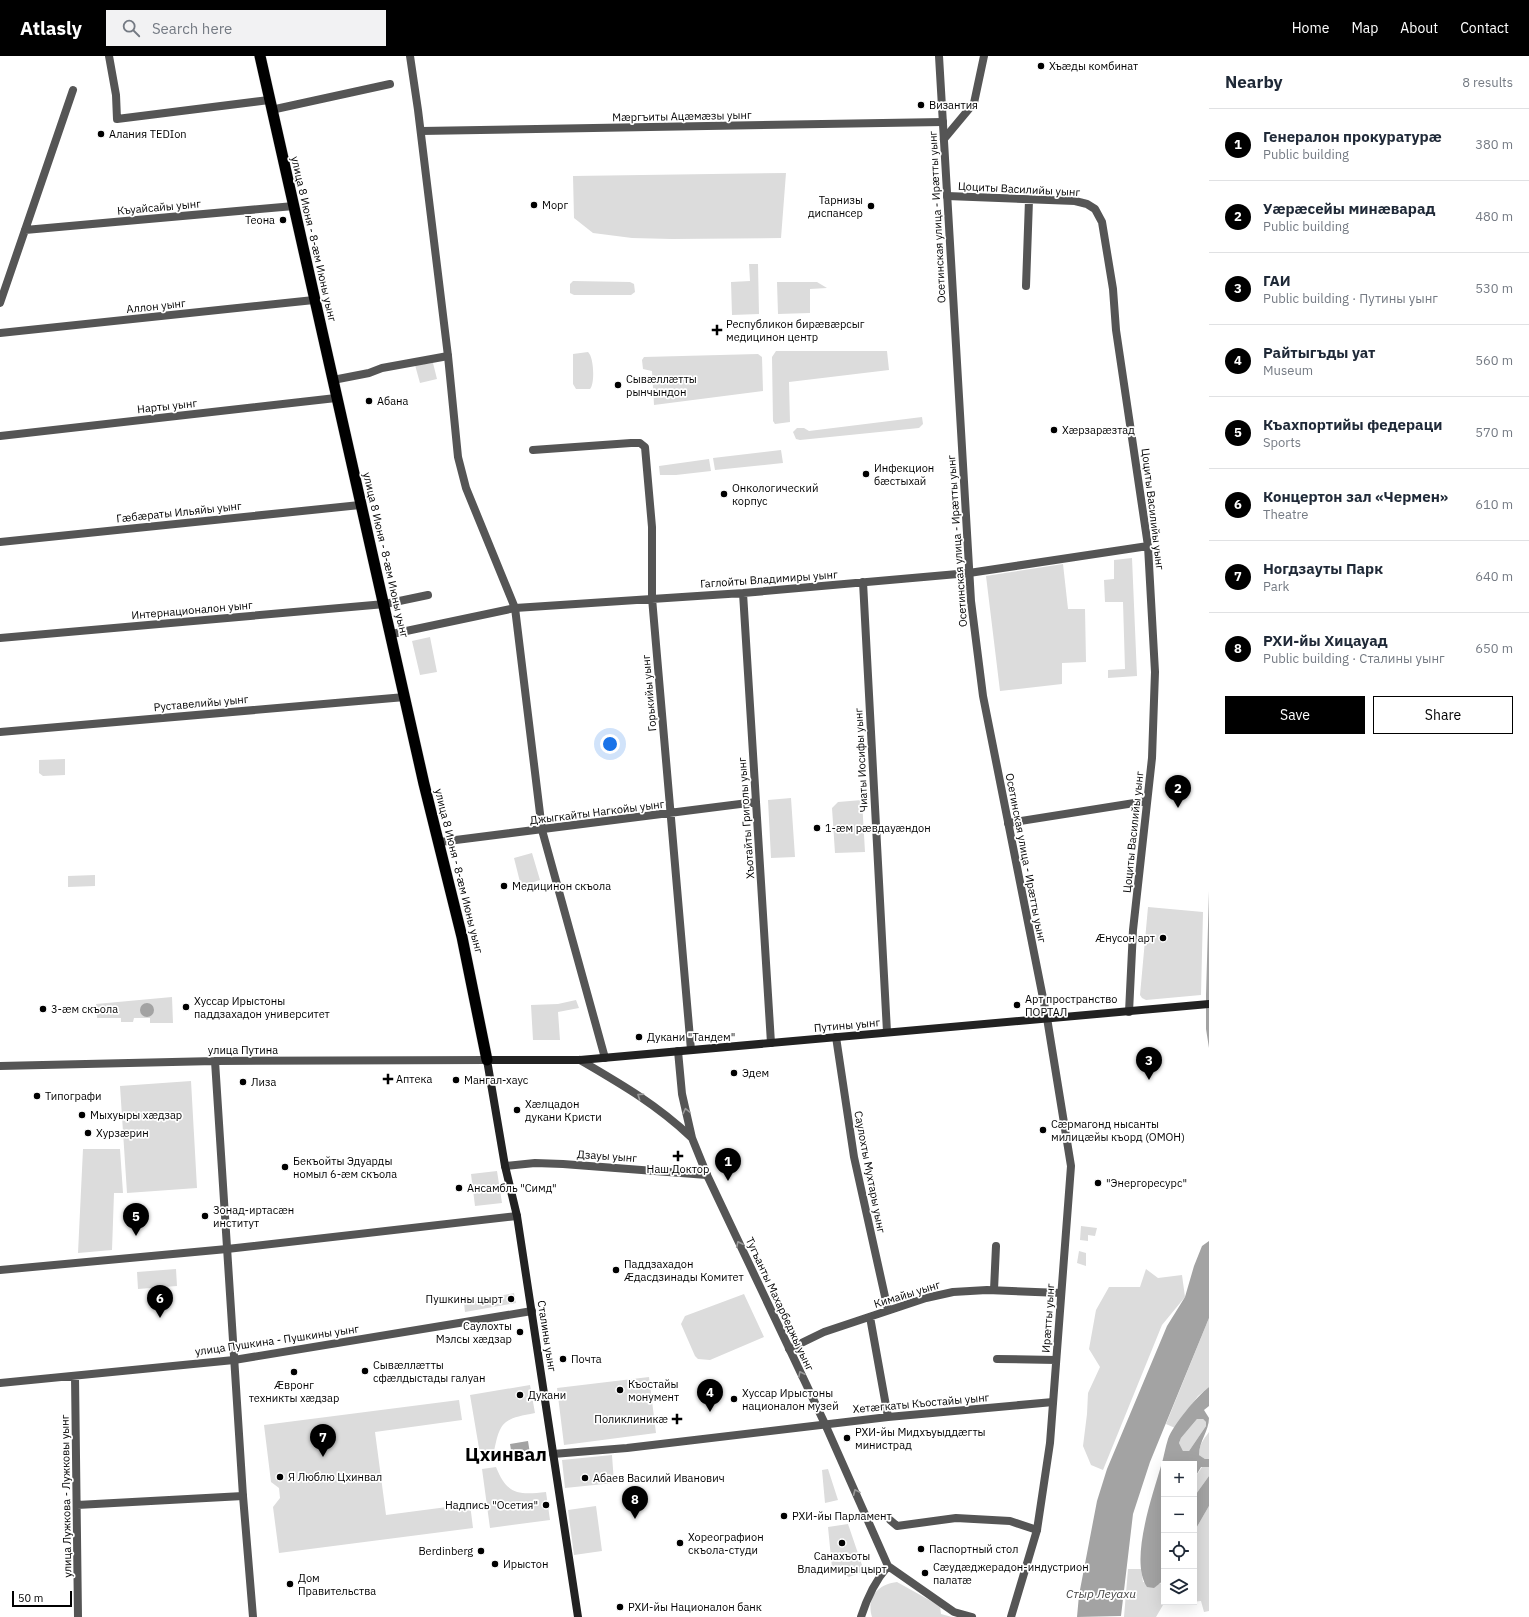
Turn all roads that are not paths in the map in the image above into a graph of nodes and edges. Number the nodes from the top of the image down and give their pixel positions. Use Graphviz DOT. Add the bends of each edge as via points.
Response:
graph roads {
  1 [pos="109,56"];
  2 [pos="260,56"];
  3 [pos="410,56"];
  4 [pos="939,56"];
  5 [pos="984,56"];
  6 [pos="390,84"];
  7 [pos="73,90"];
  8 [pos="270,105"];
  9 [pos="943,122"];
  10 [pos="421,131"];
  11 [pos="944,139"];
  12 [pos="947,196"];
  13 [pos="1029,200"];
  14 [pos="294,206"];
  15 [pos="25,230"];
  16 [pos="1026,286"];
  17 [pos="314,300"];
  18 [pos="0,303"];
  19 [pos="0,333"];
  20 [pos="448,356"];
  21 [pos="333,380"];
  22 [pos="336,398"];
  23 [pos="0,436"];
  24 [pos="533,450"];
  25 [pos="360,505"];
  26 [pos="0,542"];
  27 [pos="1148,546"];
  28 [pos="969,573"];
  29 [pos="863,582"];
  30 [pos="743,593"];
  31 [pos="428,596"];
  32 [pos="652,598"];
  33 [pos="385,604"];
  34 [pos="515,608"];
  35 [pos="392,634"];
  36 [pos="0,638"];
  37 [pos="404,697"];
  38 [pos="0,732"];
  39 [pos="1147,801"];
  40 [pos="756,802"];
  41 [pos="670,814"];
  42 [pos="1008,823"];
  43 [pos="542,830"];
  44 [pos="440,842"];
  45 [pos="1209,1004"];
  46 [pos="1129,1012"];
  47 [pos="1047,1018"];
  48 [pos="886,1032"];
  49 [pos="836,1037"];
  50 [pos="771,1043"];
  51 [pos="691,1050"];
  52 [pos="678,1051"];
  53 [pos="605,1058"];
  54 [pos="487,1060"];
  55 [pos="580,1060"];
  56 [pos="215,1061"];
  57 [pos="0,1066"];
  58 [pos="692,1138"];
  59 [pos="505,1166"];
  60 [pos="707,1175"];
  61 [pos="518,1216"];
  62 [pos="996,1246"];
  63 [pos="227,1250"];
  64 [pos="0,1270"];
  65 [pos="994,1290"];
  66 [pos="1061,1293"];
  67 [pos="888,1310"];
  68 [pos="532,1311"];
  69 [pos="870,1317"];
  70 [pos="788,1349"];
  71 [pos="997,1359"];
  72 [pos="234,1360"];
  73 [pos="1056,1360"];
  74 [pos="75,1376"];
  75 [pos="0,1383"];
  76 [pos="1053,1402"];
  77 [pos="888,1417"];
  78 [pos="825,1424"];
  79 [pos="553,1454"];
  80 [pos="242,1496"];
  81 [pos="77,1505"];
  82 [pos="890,1520"];
  83 [pos="1037,1530"];
  84 [pos="888,1566"];
  85 [pos="78,1617"];
  86 [pos="253,1617"];
  87 [pos="578,1617"];
  88 [pos="860,1617"];
  89 [pos="972,1617"];
  90 [pos="1011,1617"];
  1 -- 8 [label="street" via="116,95 117,119"];
  2 -- 8 [label="highway, улица 8 Июня - 8-ӕм Июны уынг"];
  3 -- 10 [label="street"];
  4 -- 9 [label="street, Осетинская улица - Ирæтты уынг"];
  5 -- 11 [label="street" via="974,103"];
  6 -- 8 [label="street"];
  7 -- 15 [label="street"];
  8 -- 14 [label="highway, улица 8 Июня - 8-ӕм Июны уынг"];
  9 -- 10 [label="street, Мӕргъиты Ацӕмӕзы уынг"];
  9 -- 11 [label="street, Осетинская улица - Ирæтты уынг"];
  10 -- 20 [label="street"];
  11 -- 12 [label="street, Осетинская улица - Ирæтты уынг"];
  12 -- 13 [label="street, Цоциты Василийы уынг"];
  12 -- 28 [label="street, Осетинская улица - Ирæтты уынг"];
  13 -- 16 [label="street"];
  13 -- 27 [label="street, Цоциты Василийы уынг" via="1075,201 1087,204 1095,209 1102,222"];
  14 -- 15 [label="street, Къуайсайы уынг"];
  14 -- 17 [label="highway, улица 8 Июня - 8-ӕм Июны уынг"];
  15 -- 18 [label="street"];
  17 -- 19 [label="street, Аллон уынг"];
  17 -- 21 [label="highway, улица 8 Июня - 8-ӕм Июны уынг"];
  20 -- 21 [label="street"];
  20 -- 34 [label="street" via="459,463 466,488"];
  21 -- 22 [label="highway, улица 8 Июня - 8-ӕм Июны уынг"];
  22 -- 23 [label="street, Нарты уынг"];
  22 -- 25 [label="highway, улица 8 Июня - 8-ӕм Июны уынг"];
  24 -- 32 [label="street, Горькийы уынг" via="630,443 640,443 645,447 652,527"];
  25 -- 26 [label="street, Гæбæраты Ильяйы уынг"];
  25 -- 33 [label="highway, улица 8 Июня - 8-ӕм Июны уынг"];
  27 -- 28 [label="street, Гаглойты Владимиры уынг"];
  27 -- 39 [label="street, Цоциты Василийы уынг" via="1155,672 1152,758"];
  28 -- 29 [label="street, Гаглойты Владимиры уынг"];
  28 -- 42 [label="street, Осетинская улица - Ирæтты уынг" via="983,696"];
  29 -- 30 [label="street, Гаглойты Владимиры уынг"];
  29 -- 48 [label="street, Чиаты Иосифы уынг"];
  30 -- 32 [label="street, Гаглойты Владимиры уынг"];
  30 -- 40 [label="street, Хъотайты Григолы уынг"];
  31 -- 33 [label="street, Интернационалон уынг"];
  32 -- 34 [label="street, Гаглойты Владимиры уынг"];
  32 -- 41 [label="street, Горькийы уынг"];
  33 -- 35 [label="highway, улица 8 Июня - 8-ӕм Июны уынг"];
  33 -- 36 [label="street, Интернационалон уынг"];
  34 -- 35 [label="street, Гаглойты Владимиры уынг"];
  34 -- 43 [label="street"];
  35 -- 37 [label="highway, улица 8 Июня - 8-ӕм Июны уынг"];
  37 -- 38 [label="street, Руставелийы уынг"];
  37 -- 44 [label="highway, улица 8 Июня - 8-ӕм Июны уынг"];
  39 -- 42 [label="street"];
  39 -- 46 [label="street, Цоциты Василийы уынг" via="1133,930"];
  40 -- 41 [label="street, Джыгкайты Нагкойы уынг"];
  40 -- 50 [label="street, Хъотайты Григолы уынг"];
  41 -- 43 [label="street, Джыгкайты Нагкойы уынг"];
  41 -- 51 [label="street, Горькийы уынг"];
  42 -- 47 [label="street, Осетинская улица - Ирæтты уынг"];
  43 -- 44 [label="street, Джыгкайты Нагкойы уынг"];
  43 -- 53 [label="street"];
  44 -- 54 [label="highway, улица 8 Июня - 8-ӕм Июны уынг"];
  45 -- 46 [label="main road, Путины уынг"];
  46 -- 47 [label="main road, Путины уынг"];
  47 -- 48 [label="main road, Путины уынг"];
  47 -- 66 [label="street, Ирæтты уынг" via="1071,1166"];
  48 -- 49 [label="main road, Путины уынг"];
  49 -- 50 [label="main road, Путины уынг"];
  49 -- 67 [label="street, Саулохты Мухтары уынг" via="854,1157"];
  50 -- 51 [label="main road, Путины уынг"];
  51 -- 52 [label="main road, Путины уынг"];
  52 -- 53 [label="main road, Путины уынг"];
  58 -- 52 [label="street, Тугъанты Махарбеджы уынг, one-way" via="682,1094"];
  53 -- 55 [label="main road, Путины уынг"];
  54 -- 55 [label="main road, Путины уынг"];
  54 -- 56 [label="street, улица Путина"];
  54 -- 59 [label="main road, Сталины уынг"];
  58 -- 55 [label="street, Тугъанты Махарбеджы уынг, one-way" via="668,1115 632,1090"];
  56 -- 57 [label="street, улица Путина"];
  56 -- 63 [label="street"];
  58 -- 60 [label="street, Тугъанты Махарбеджы уынг"];
  59 -- 60 [label="street, Дзауы уынг" via="563,1164"];
  59 -- 61 [label="main road, Сталины уынг"];
  70 -- 60 [label="street, Тугъанты Махарбеджы уынг, one-way"];
  61 -- 63 [label="street"];
  61 -- 68 [label="main road, Сталины уынг"];
  62 -- 65 [label="street"];
  63 -- 64 [label="street"];
  63 -- 72 [label="street"];
  65 -- 66 [label="street, Кимайы уынг"];
  65 -- 67 [label="street, Кимайы уынг" via="953,1292"];
  66 -- 73 [label="street, Ирæтты уынг"];
  67 -- 69 [label="street, Кимайы уынг"];
  68 -- 72 [label="street, улица Пушкина - Пушкины уынг"];
  68 -- 79 [label="main road, Сталины уынг"];
  69 -- 70 [label="street, Кимайы уынг" via="824,1332"];
  69 -- 77 [label="street"];
  78 -- 70 [label="street, Тугъанты Махарбеджы уынг, one-way"];
  71 -- 73 [label="street"];
  72 -- 74 [label="street, улица Пушкина - Пушкины уынг"];
  72 -- 80 [label="street"];
  73 -- 76 [label="street, Ирæтты уынг"];
  74 -- 75 [label="street, улица Пушкина - Пушкины уынг"];
  74 -- 81 [label="street, улица Лужкова - Лужковы уынг"];
  76 -- 77 [label="street, Хетæгкаты Къостайы уынг"];
  76 -- 83 [label="street, Ирæтты уынг" via="1050,1443"];
  77 -- 78 [label="street, Хетæгкаты Къостайы уынг"];
  78 -- 79 [label="street, Хетæгкаты Къостайы уынг"];
  84 -- 78 [label="street, Тугъанты Махарбеджы уынг, one-way"];
  79 -- 87 [label="main road, Сталины уынг"];
  80 -- 81 [label="street"];
  80 -- 86 [label="street"];
  81 -- 85 [label="street, улица Лужкова - Лужковы уынг"];
  82 -- 83 [label="street" via="897,1526 956,1518 1010,1521"];
  83 -- 90 [label="street, Ирæтты уынг"];
  84 -- 88 [label="street" via="879,1576"];
  84 -- 89 [label="street" via="954,1612"];
}
